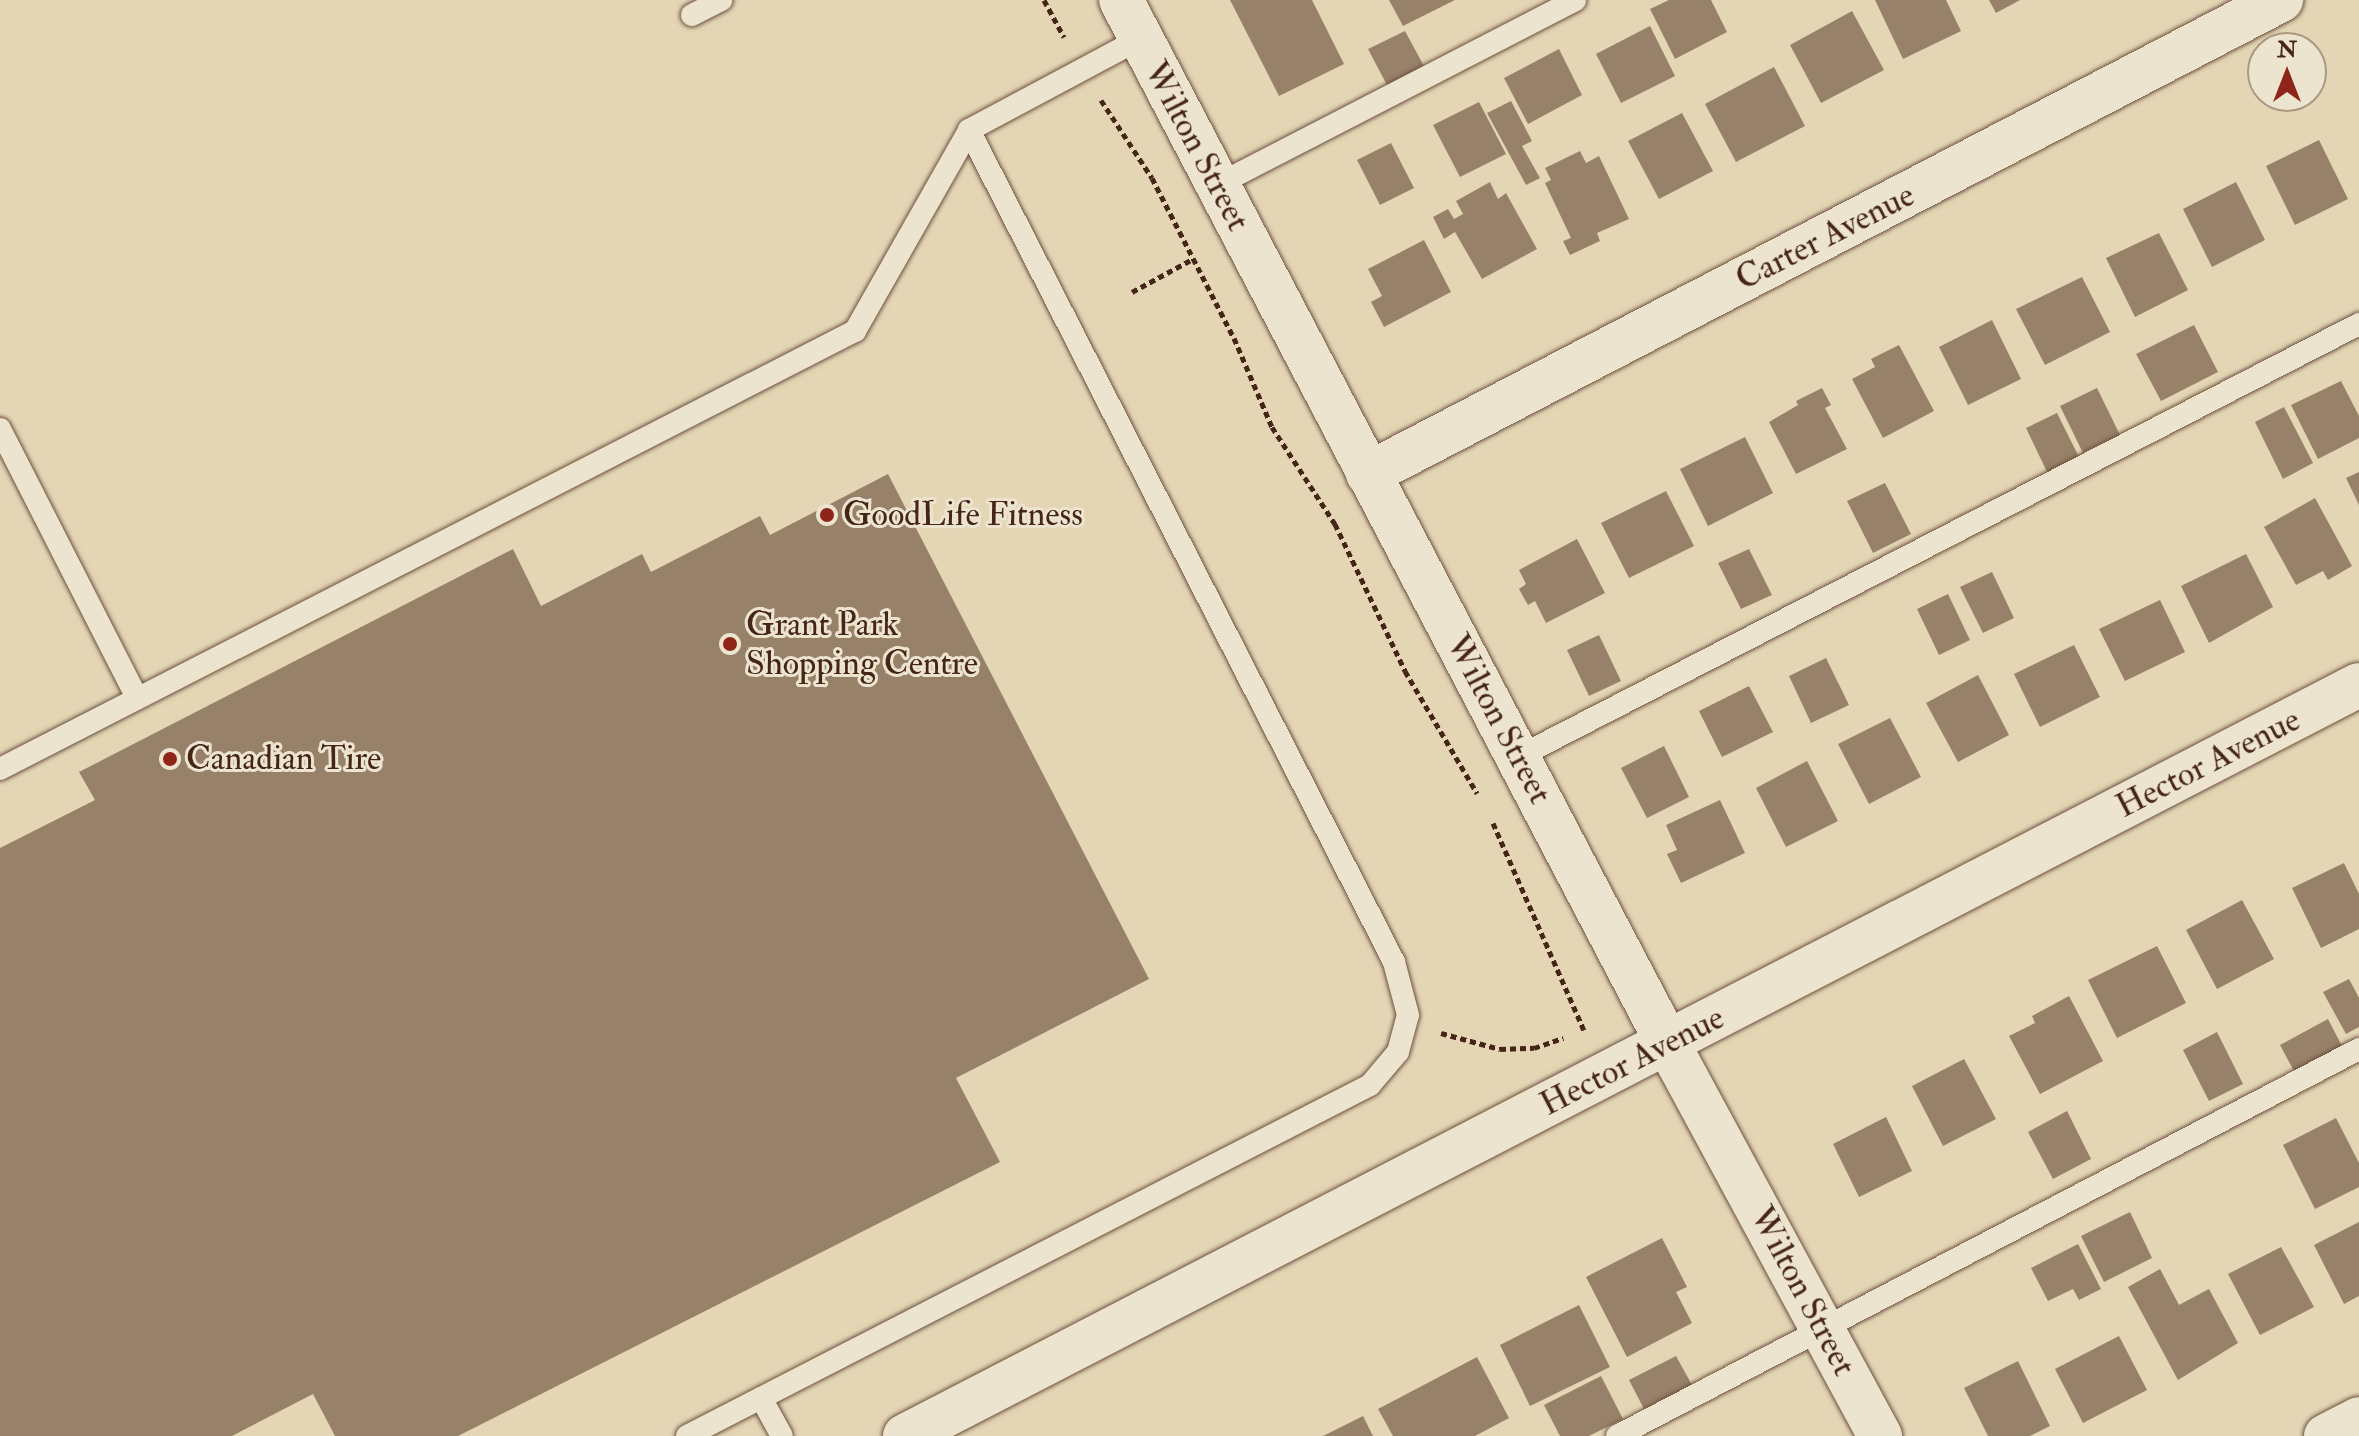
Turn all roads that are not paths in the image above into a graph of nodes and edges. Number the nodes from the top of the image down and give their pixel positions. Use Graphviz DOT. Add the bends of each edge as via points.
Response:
graph roads {
  1 [pos="721,0"];
  2 [pos="1121,0"];
  3 [pos="1575,0"];
  4 [pos="2281,0"];
  5 [pos="692,15"];
  6 [pos="1141,38"];
  7 [pos="969,130"];
  8 [pos="1217,185"];
  9 [pos="2359,324"];
  10 [pos="0,429"];
  11 [pos="1368,474"];
  12 [pos="2359,685"];
  13 [pos="137,698"];
  14 [pos="1520,756"];
  15 [pos="0,769"];
  16 [pos="1667,1042"];
  17 [pos="2359,1049"];
  18 [pos="1824,1331"];
  19 [pos="761,1398"];
  20 [pos="2359,1419"];
  21 [pos="926,1431"];
  22 [pos="687,1436"];
  23 [pos="782,1436"];
  24 [pos="1617,1436"];
  25 [pos="1880,1436"];
  26 [pos="2326,1436"];
  1 -- 5 [label="lane"];
  2 -- 6 [label="street, Wilton Street"];
  3 -- 8 [label="lane"];
  4 -- 11 [label="street, Carter Avenue"];
  6 -- 7 [label="lane"];
  6 -- 8 [label="street, Wilton Street"];
  7 -- 13 [label="lane" via="855,331"];
  7 -- 19 [label="lane" via="1394,962 1408,1015 1398,1052 1370,1085"];
  8 -- 11 [label="street, Wilton Street"];
  9 -- 14 [label="lane"];
  10 -- 13 [label="lane"];
  11 -- 14 [label="street, Wilton Street"];
  12 -- 16 [label="street, Hector Avenue"];
  13 -- 15 [label="lane"];
  14 -- 16 [label="street, Wilton Street"];
  16 -- 18 [label="street, Wilton Street"];
  16 -- 21 [label="street, Hector Avenue"];
  17 -- 18 [label="lane"];
  18 -- 24 [label="lane"];
  18 -- 25 [label="street, Wilton Street"];
  19 -- 22 [label="lane"];
  19 -- 23 [label="lane"];
  20 -- 26 [label="street"];
}
